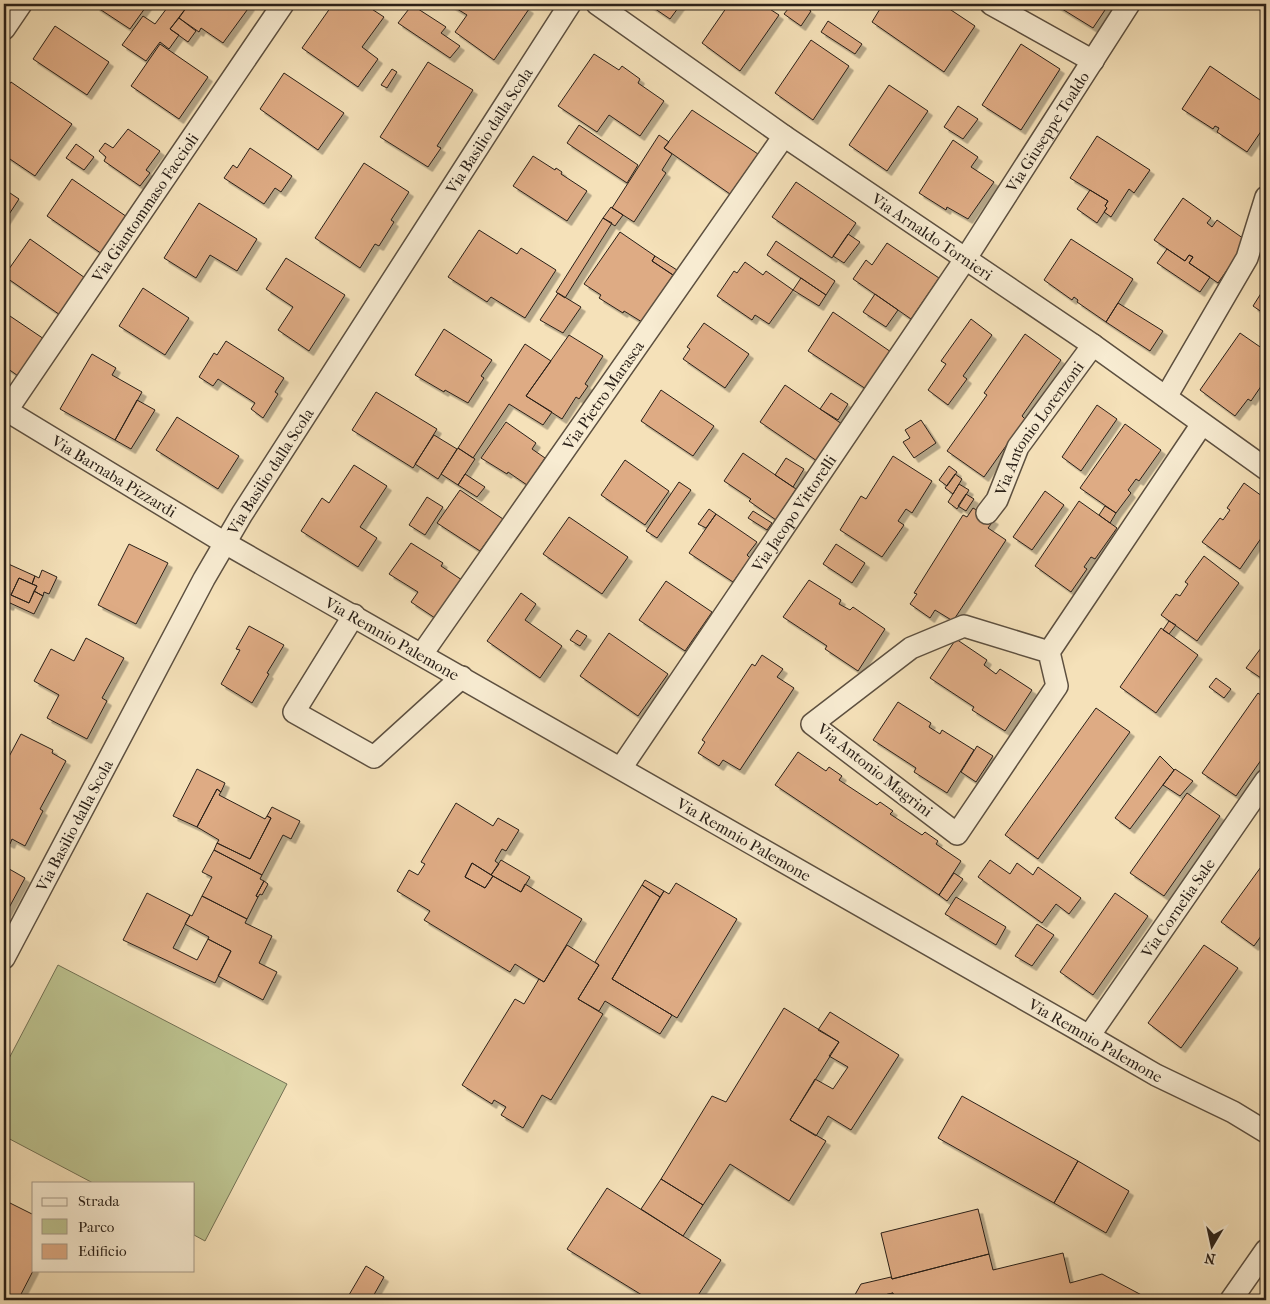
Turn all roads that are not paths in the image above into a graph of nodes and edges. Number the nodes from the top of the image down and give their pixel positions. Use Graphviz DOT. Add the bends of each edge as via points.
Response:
graph roads {
  1 [pos="21,4"];
  2 [pos="283,4"];
  3 [pos="570,4"];
  4 [pos="597,4"];
  5 [pos="991,4"];
  6 [pos="1129,4"];
  7 [pos="4,29"];
  8 [pos="1093,61"];
  9 [pos="784,136"];
  10 [pos="1266,197"];
  11 [pos="966,258"];
  12 [pos="1093,346"];
  13 [pos="1166,396"];
  14 [pos="5,410"];
  15 [pos="1202,424"];
  16 [pos="1266,469"];
  17 [pos="987,513"];
  18 [pos="225,543"];
  19 [pos="354,615"];
  20 [pos="1049,652"];
  21 [pos="422,654"];
  22 [pos="462,677"];
  23 [pos="621,768"];
  24 [pos="1266,780"];
  25 [pos="4,958"];
  26 [pos="1089,1036"];
  27 [pos="1266,1132"];
  28 [pos="1266,1250"];
  29 [pos="1231,1300"];
  1 -- 7 [label="street"];
  2 -- 14 [label="street, Via Giantommaso Faccioli"];
  3 -- 18 [label="street, Via Basilio dalla Scola"];
  4 -- 9 [label="street, Via Arnaldo Tornieri"];
  5 -- 8 [label="street"];
  6 -- 8 [label="street, Via Giuseppe Toaldo"];
  8 -- 11 [label="street, Via Giuseppe Toaldo"];
  9 -- 11 [label="street, Via Arnaldo Tornieri"];
  9 -- 21 [label="street, Via Pietro Marasca"];
  10 -- 13 [label="street" via="1247,258"];
  11 -- 12 [label="street, Via Arnaldo Tornieri"];
  11 -- 23 [label="street, Via Jacopo Vittorelli"];
  12 -- 13 [label="street, Via Arnaldo Tornieri"];
  12 -- 17 [label="street, Via Antonio Lorenzoni" via="1018,448 997,500"];
  13 -- 15 [label="street, Via Arnaldo Tornieri"];
  14 -- 18 [label="street, Via Barnaba Pizzardi"];
  15 -- 16 [label="street, Via Arnaldo Tornieri"];
  15 -- 20 [label="street"];
  18 -- 19 [label="street, Via Remnio Palemone"];
  18 -- 25 [label="street, Via Basilio dalla Scola"];
  19 -- 21 [label="street, Via Remnio Palemone"];
  19 -- 22 [label="street" via="294,712 374,757"];
  20 -- 20 [label="street, Via Antonio Magrini" via="964,626 911,648 812,724 957,834 1057,686"];
  21 -- 22 [label="street, Via Remnio Palemone"];
  22 -- 23 [label="street, Via Remnio Palemone"];
  23 -- 26 [label="street, Via Remnio Palemone"];
  24 -- 26 [label="street, Via Cornelia Sale"];
  26 -- 27 [label="street, Via Remnio Palemone"];
  28 -- 29 [label="street"];
}
